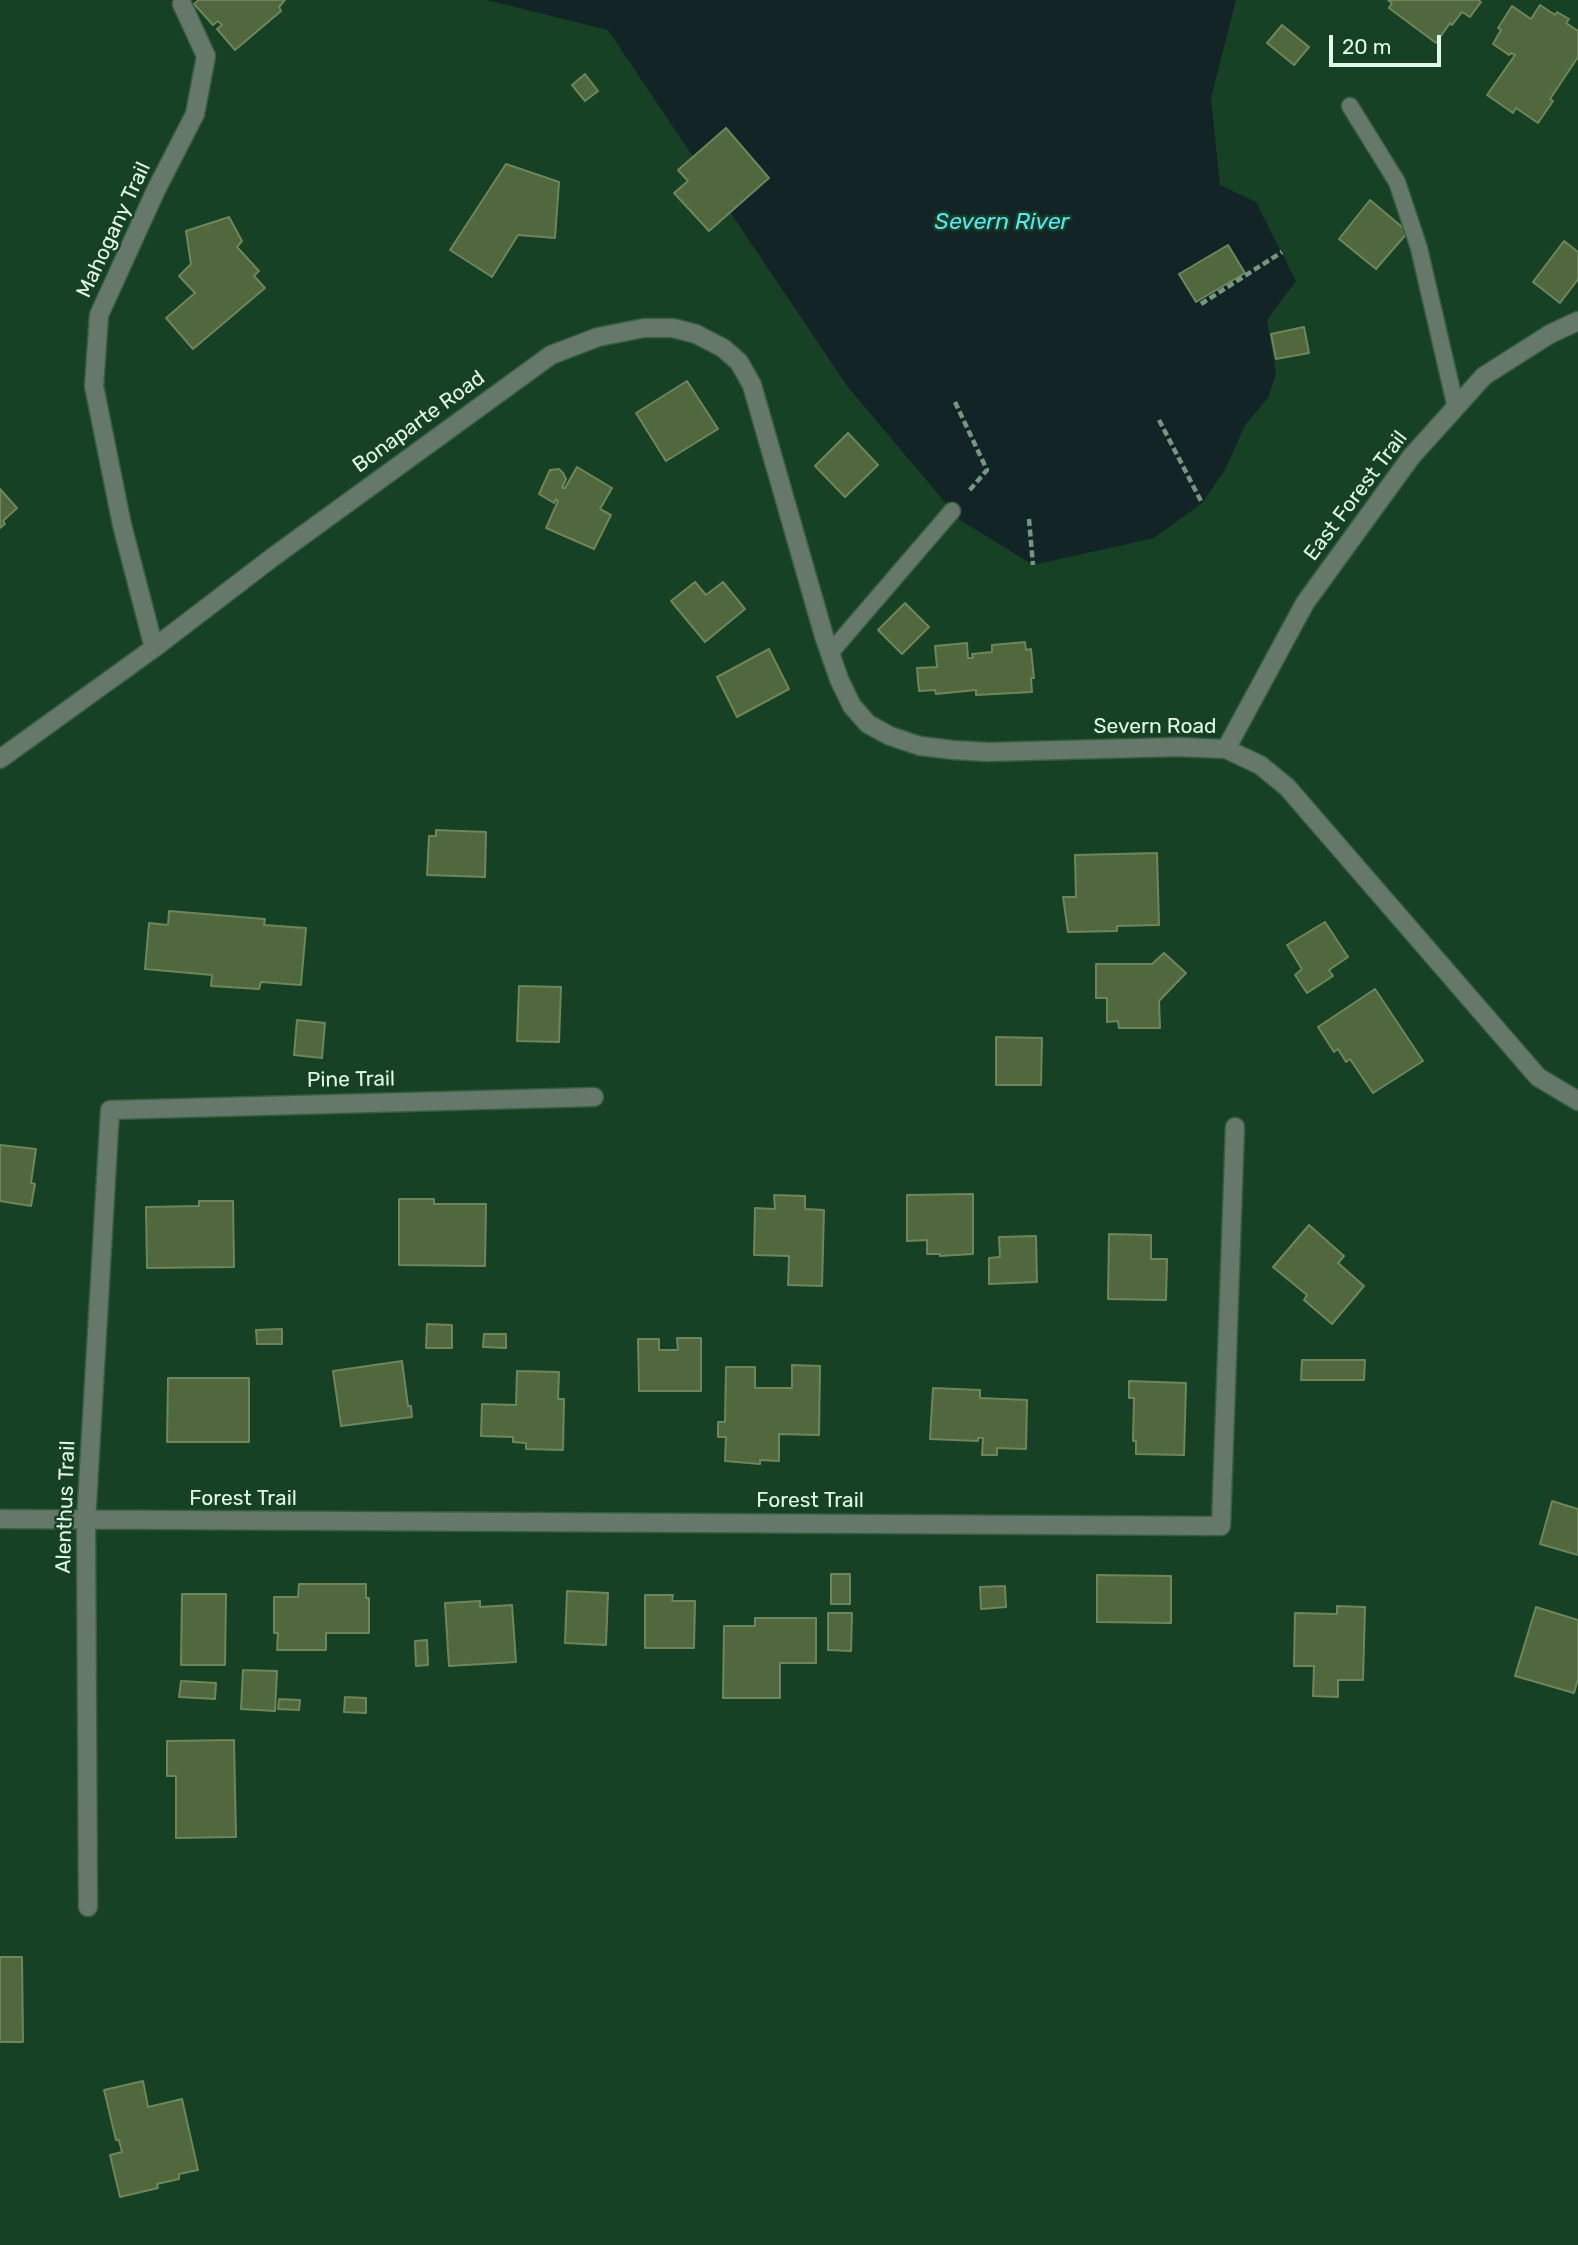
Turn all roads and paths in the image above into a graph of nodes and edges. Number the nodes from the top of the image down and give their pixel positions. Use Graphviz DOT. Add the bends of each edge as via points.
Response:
graph roads {
  1 [pos="182,4"];
  2 [pos="1350,106"];
  3 [pos="1282,252"];
  4 [pos="1201,304"];
  5 [pos="1578,321"];
  6 [pos="955,402"];
  7 [pos="1455,408"];
  8 [pos="1159,420"];
  9 [pos="1202,503"];
  10 [pos="952,511"];
  11 [pos="1029,519"];
  12 [pos="797,541"];
  13 [pos="1033,565"];
  14 [pos="154,648"];
  15 [pos="830,653"];
  16 [pos="1226,749"];
  17 [pos="0,759"];
  18 [pos="594,1097"];
  19 [pos="1578,1101"];
  20 [pos="110,1110"];
  21 [pos="1235,1127"];
  22 [pos="0,1519"];
  23 [pos="86,1521"];
  24 [pos="88,1907"];
  1 -- 14 [label="street, Mahogany Trail" via="206,56 195,114 99,315 94,387 122,525"];
  2 -- 7 [label="lane" via="1397,181 1419,248"];
  3 -- 4 [label="path"];
  5 -- 7 [label="street, East Forest Trail" via="1484,376"];
  6 -- 10 [label="path" via="987,470"];
  7 -- 16 [label="street, East Forest Trail" via="1411,457 1305,603"];
  8 -- 9 [label="path"];
  10 -- 15 [label="lane"];
  11 -- 13 [label="path"];
  12 -- 14 [label="street, Bonaparte Road" via="752,385 740,362 696,334 643,328 598,337 551,355"];
  12 -- 15 [label="street, Severn Road"];
  14 -- 17 [label="street, Bonaparte Road"];
  15 -- 16 [label="street, Severn Road" via="852,706 868,724 920,746 988,752"];
  16 -- 19 [label="street, Severn Road" via="1260,765 1287,787 1538,1077"];
  18 -- 20 [label="street, Pine Trail"];
  20 -- 23 [label="street, Alenthus Trail"];
  21 -- 23 [label="street, Forest Trail" via="1221,1526"];
  22 -- 23 [label="street, Forest Trail"];
  23 -- 24 [label="street, Alenthus Trail"];
}
